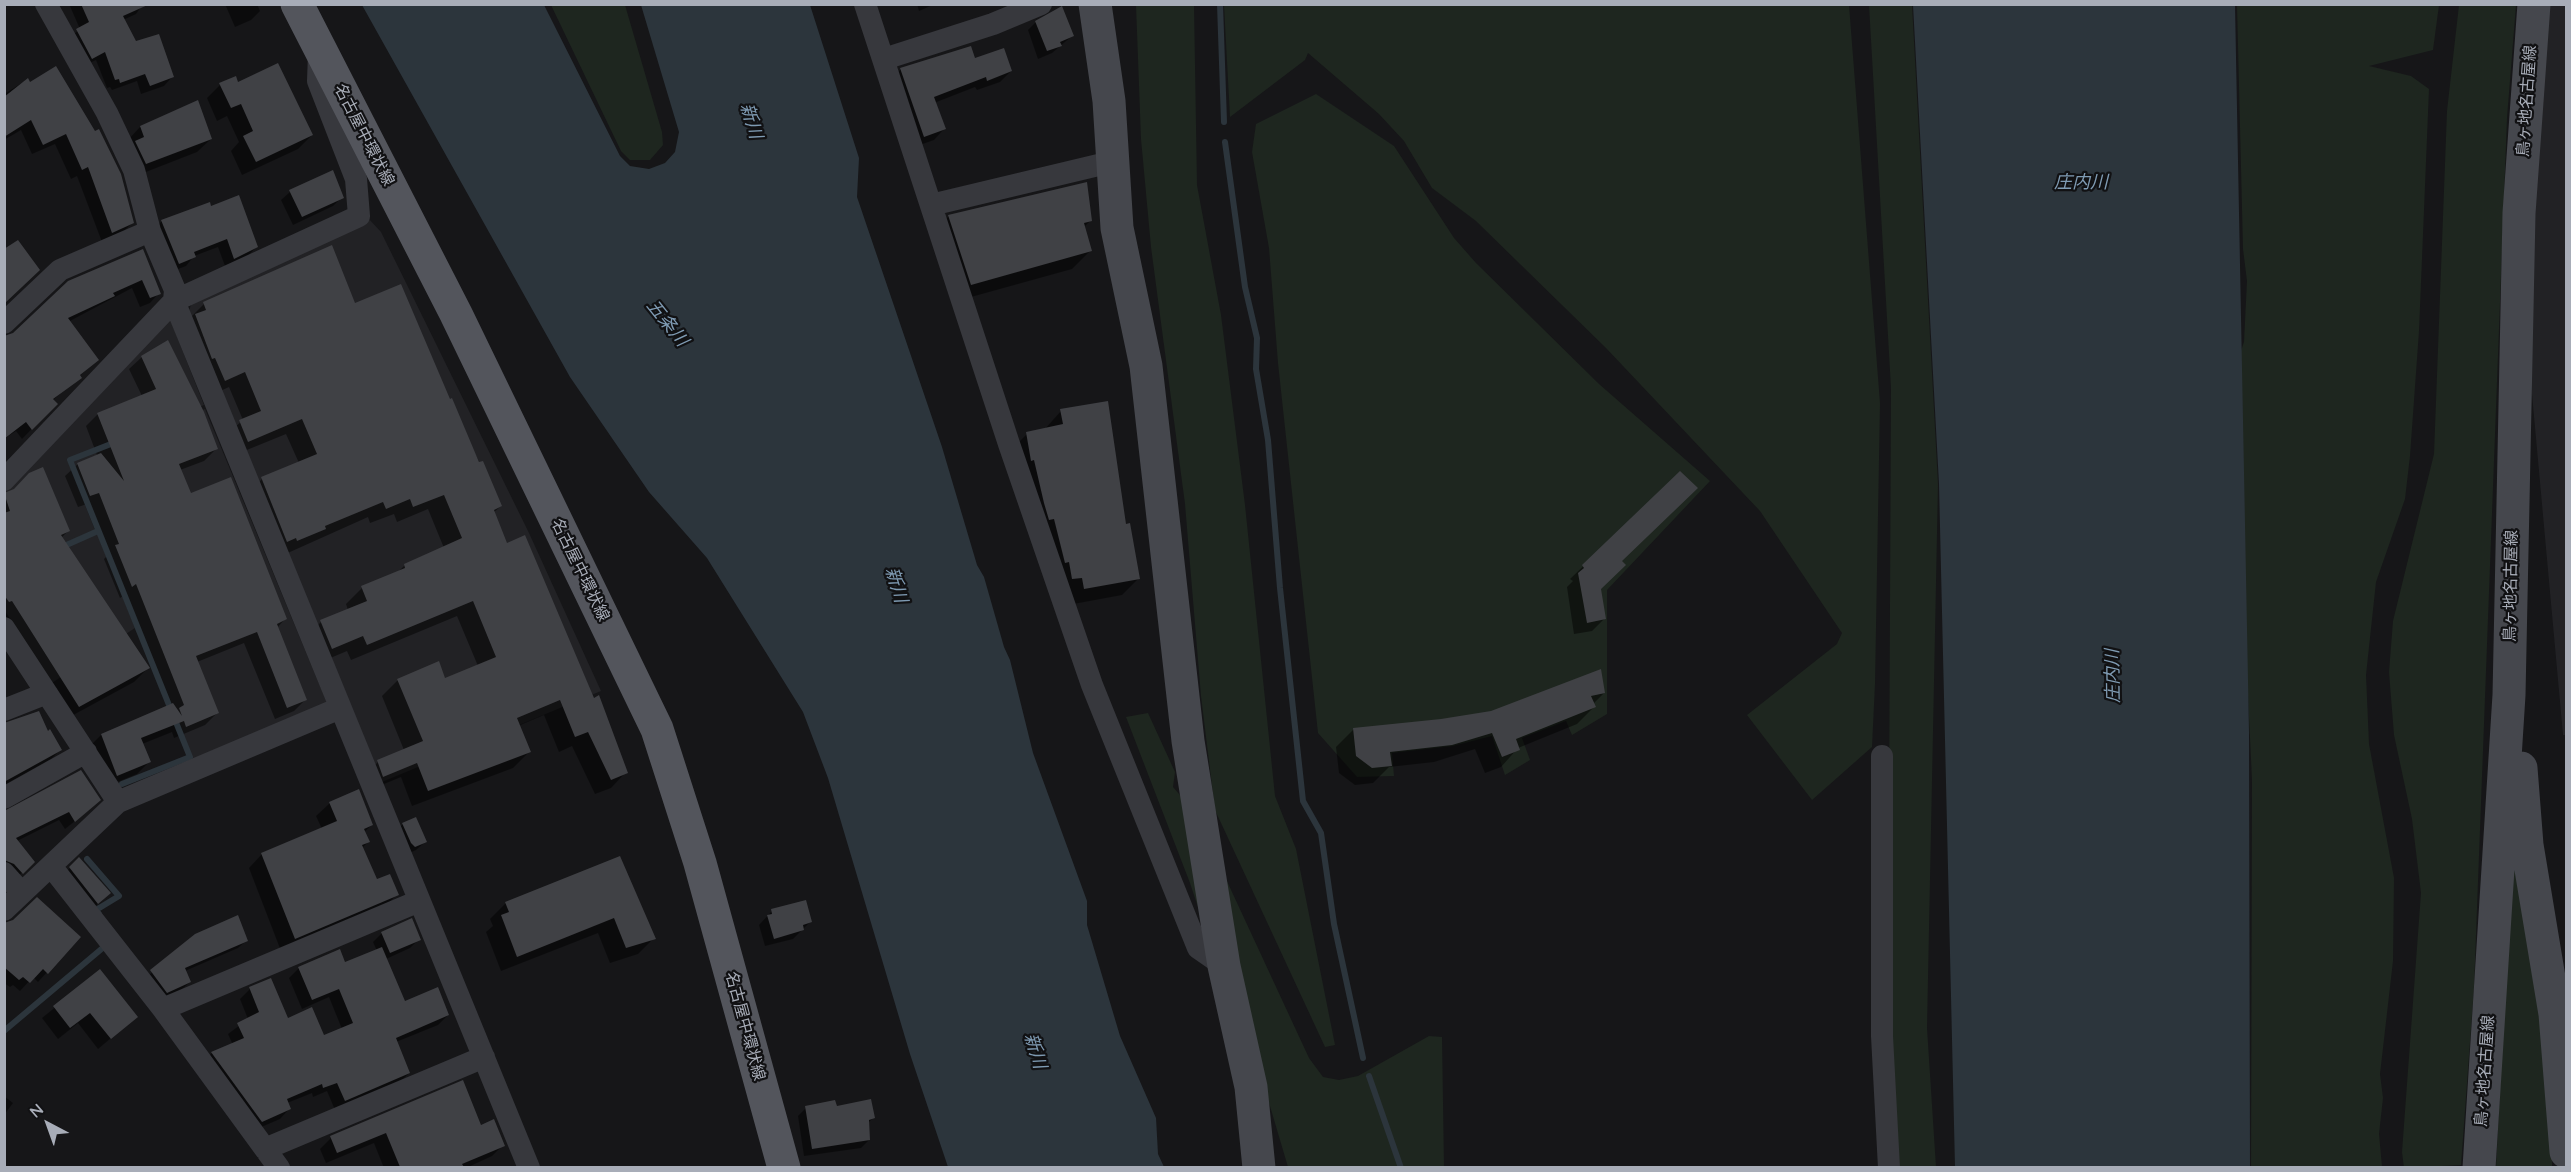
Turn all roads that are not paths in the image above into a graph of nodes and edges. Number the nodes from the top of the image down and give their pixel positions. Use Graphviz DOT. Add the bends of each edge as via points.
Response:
graph roads {
  1 [pos="297,4"];
  2 [pos="865,4"];
  3 [pos="1041,4"];
  4 [pos="1095,4"];
  5 [pos="2534,4"];
  6 [pos="50,6"];
  7 [pos="320,49"];
  8 [pos="884,59"];
  9 [pos="1111,162"];
  10 [pos="931,205"];
  11 [pos="150,231"];
  12 [pos="174,301"];
  13 [pos="4,323"];
  14 [pos="4,480"];
  15 [pos="4,628"];
  16 [pos="47,693"];
  17 [pos="2509,695"];
  18 [pos="340,708"];
  19 [pos="4,710"];
  20 [pos="86,752"];
  21 [pos="1882,756"];
  22 [pos="4,798"];
  23 [pos="118,802"];
  24 [pos="51,866"];
  25 [pos="4,873"];
  26 [pos="22,893"];
  27 [pos="419,901"];
  28 [pos="4,910"];
  29 [pos="1224,966"];
  30 [pos="163,1010"];
  31 [pos="484,1057"];
  32 [pos="266,1149"];
  33 [pos="2566,1152"];
  34 [pos="279,1167"];
  35 [pos="529,1167"];
  36 [pos="784,1167"];
  37 [pos="1259,1167"];
  38 [pos="1889,1167"];
  39 [pos="2479,1167"];
  1 -- 7 [label="main road, 名古屋中環状線"];
  2 -- 8 [label="street"];
  3 -- 8 [label="street" via="993,24"];
  4 -- 9 [label="main road" via="1109,101"];
  5 -- 17 [label="main road, 鳥ヶ地名古屋線" via="2518,213"];
  6 -- 11 [label="street" via="134,170"];
  7 -- 12 [label="street" via="318,81 356,179 359,216"];
  7 -- 36 [label="main road, 名古屋中環状線" via="456,314 657,729 700,863"];
  8 -- 10 [label="street"];
  9 -- 10 [label="street"];
  9 -- 29 [label="main road" via="1119,239 1146,366 1188,741"];
  10 -- 29 [label="street" via="1092,685 1198,948"];
  11 -- 12 [label="street" via="175,290"];
  11 -- 13 [label="street" via="60,270"];
  12 -- 14 [label="street"];
  12 -- 18 [label="street"];
  15 -- 16 [label="street"];
  16 -- 19 [label="street"];
  16 -- 20 [label="street"];
  17 -- 33 [label="main road" via="2519,739 2527,845 2555,1014"];
  17 -- 39 [label="main road, 鳥ヶ地名古屋線"];
  18 -- 23 [label="street"];
  18 -- 27 [label="street"];
  20 -- 22 [label="street"];
  20 -- 23 [label="street"];
  21 -- 38 [label="street" via="1882,1036"];
  23 -- 24 [label="street"];
  24 -- 26 [label="street"];
  24 -- 30 [label="street"];
  25 -- 26 [label="street"];
  26 -- 28 [label="street"];
  27 -- 30 [label="street"];
  27 -- 31 [label="street"];
  29 -- 37 [label="main road" via="1251,1087"];
  30 -- 32 [label="street"];
  31 -- 32 [label="street"];
  31 -- 35 [label="street"];
  32 -- 34 [label="street"];
}
